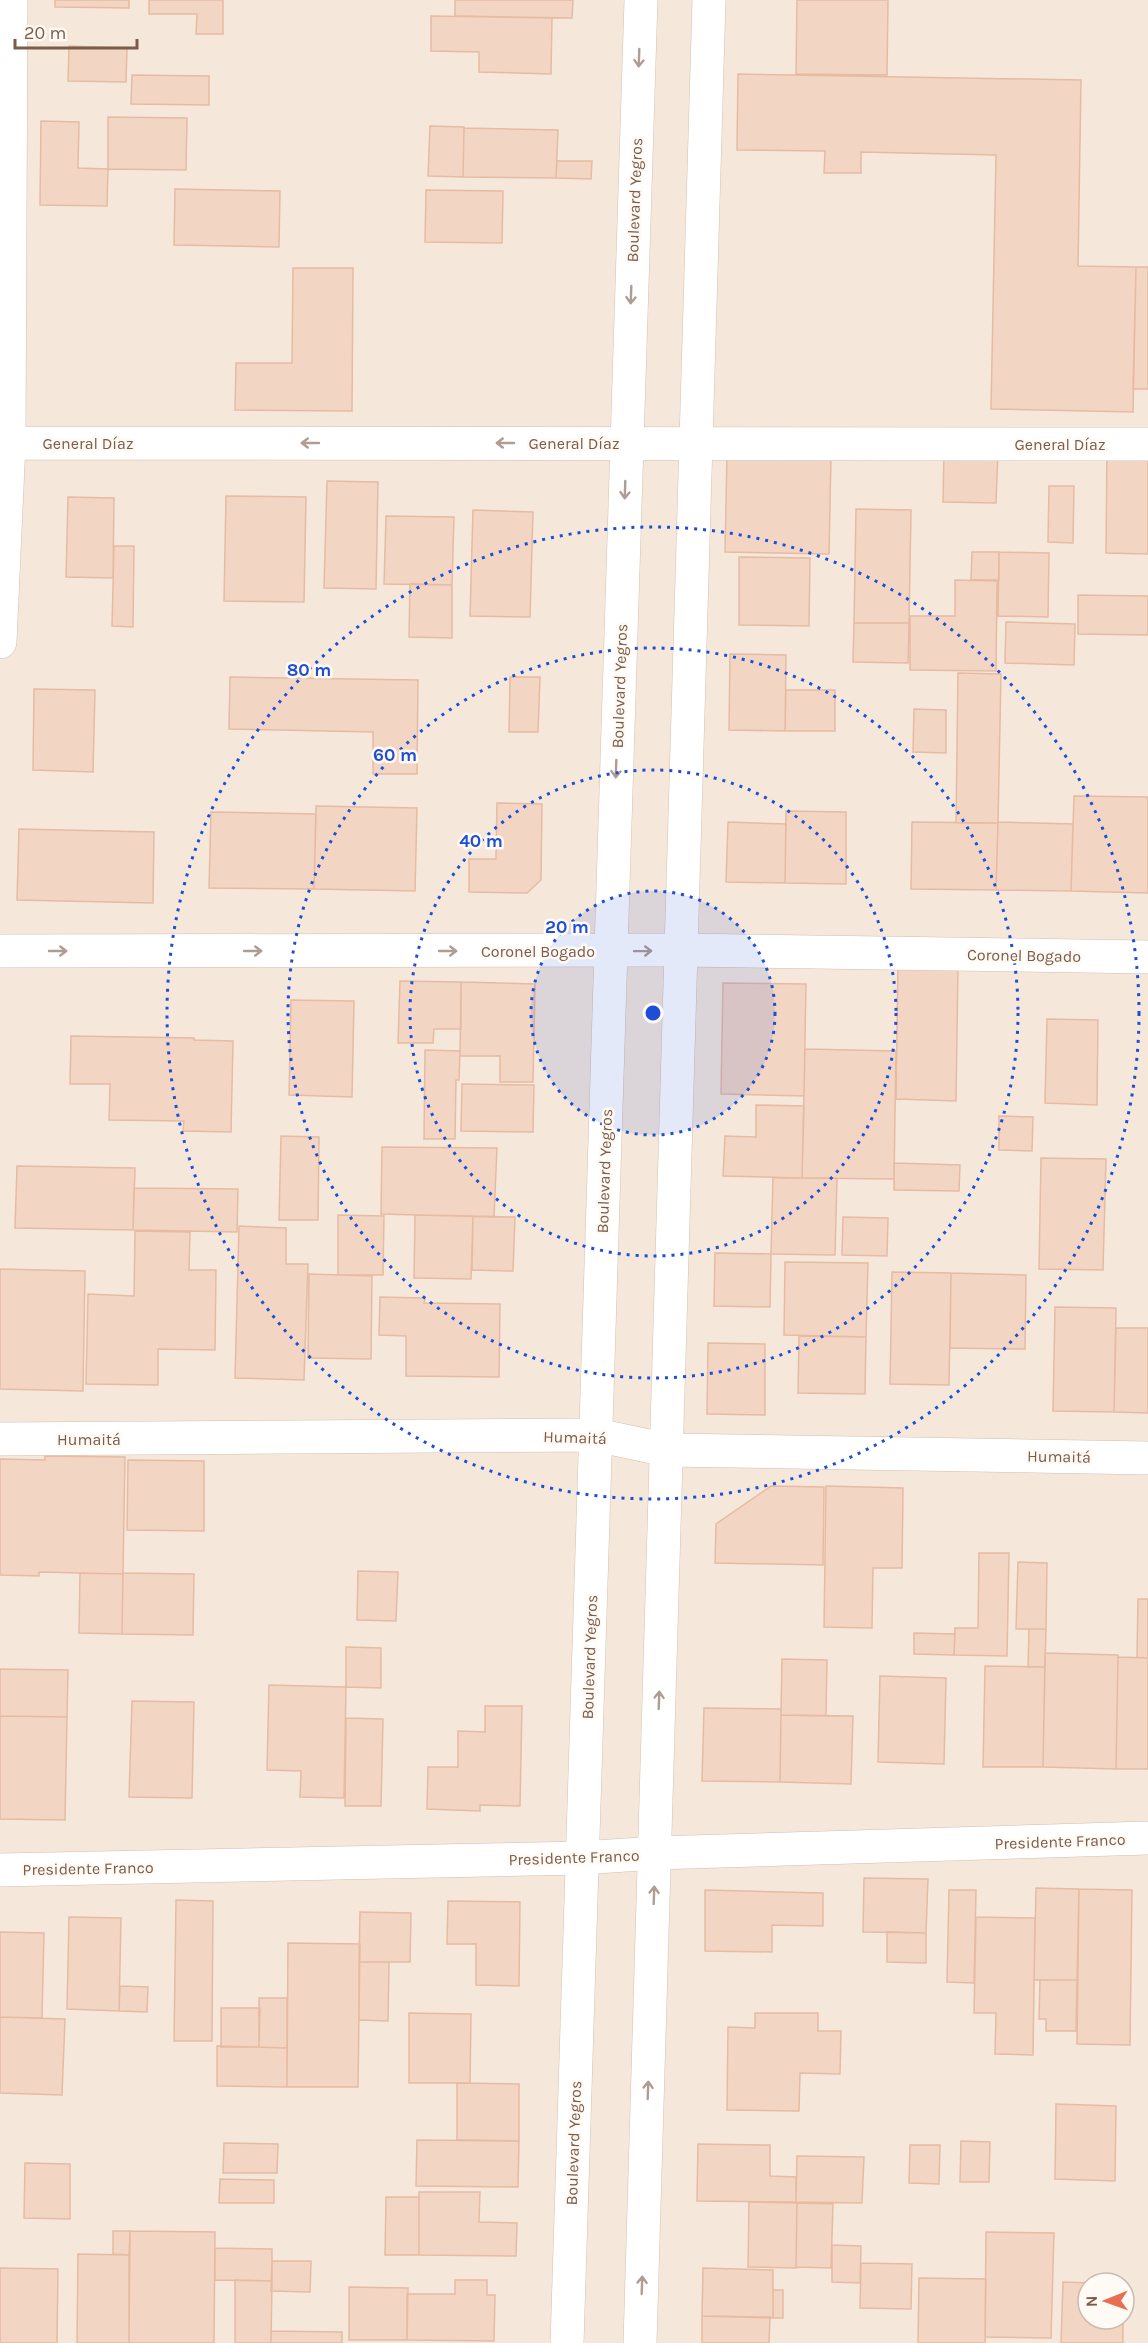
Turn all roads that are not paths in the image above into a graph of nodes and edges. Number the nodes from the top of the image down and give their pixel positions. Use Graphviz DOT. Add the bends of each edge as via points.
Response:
graph roads {
  1 [pos="11,0"];
  2 [pos="641,0"];
  3 [pos="709,0"];
  4 [pos="5,443"];
  5 [pos="626,443"];
  6 [pos="1148,444"];
  7 [pos="696,445"];
  8 [pos="0,642"];
  9 [pos="682,950"];
  10 [pos="0,951"];
  11 [pos="610,951"];
  12 [pos="1148,957"];
  13 [pos="596,1435"];
  14 [pos="0,1439"];
  15 [pos="667,1450"];
  16 [pos="1148,1458"];
  17 [pos="1148,1838"];
  18 [pos="655,1854"];
  19 [pos="582,1858"];
  20 [pos="0,1870"];
  21 [pos="567,2343"];
  22 [pos="640,2343"];
  1 -- 4 [label="street"];
  2 -- 5 [label="street, Boulevard Yegros, one-way"];
  3 -- 7 [label="street"];
  5 -- 4 [label="street, General Díaz, one-way"];
  4 -- 8 [label="street"];
  5 -- 7 [label="street, General Díaz"];
  5 -- 11 [label="street, Boulevard Yegros, one-way"];
  6 -- 7 [label="street, General Díaz"];
  7 -- 9 [label="street"];
  11 -- 9 [label="street, Coronel Bogado, one-way"];
  9 -- 12 [label="street, Coronel Bogado"];
  9 -- 15 [label="street"];
  10 -- 11 [label="street, Coronel Bogado, one-way"];
  11 -- 13 [label="street, Boulevard Yegros"];
  13 -- 14 [label="street, Humaitá"];
  13 -- 15 [label="street, Humaitá"];
  13 -- 19 [label="street, Boulevard Yegros"];
  15 -- 16 [label="street, Humaitá"];
  18 -- 15 [label="street, one-way"];
  17 -- 18 [label="street, Presidente Franco"];
  18 -- 19 [label="street, Presidente Franco"];
  22 -- 18 [label="street, one-way"];
  19 -- 20 [label="street, Presidente Franco"];
  19 -- 21 [label="street, Boulevard Yegros"];
}
